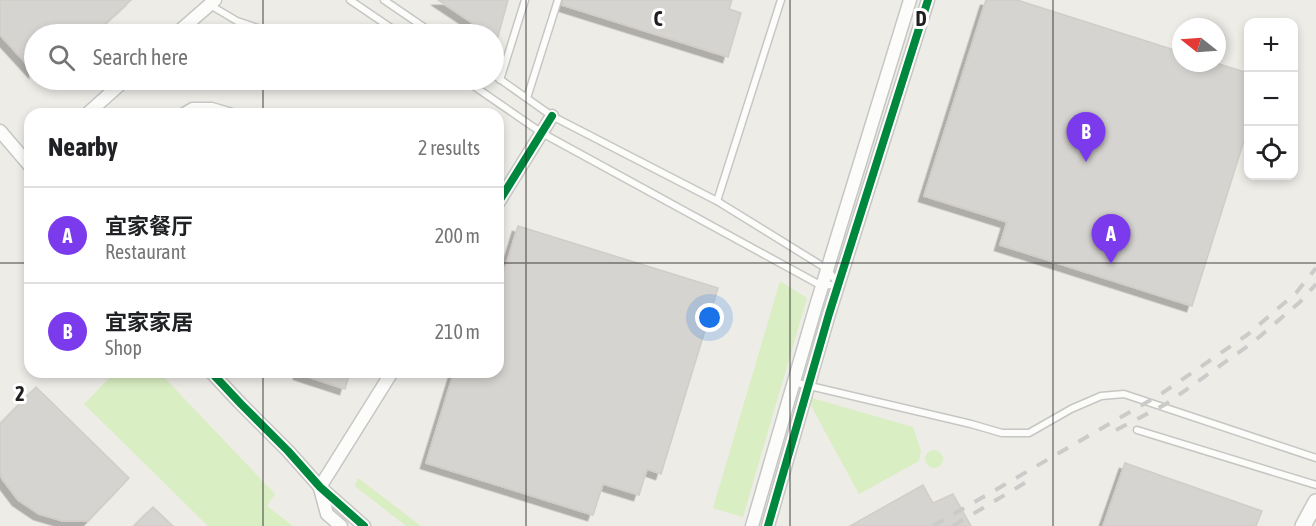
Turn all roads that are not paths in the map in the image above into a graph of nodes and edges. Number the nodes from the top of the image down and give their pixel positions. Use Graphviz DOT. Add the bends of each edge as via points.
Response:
graph roads {
  1 [pos="350,0"];
  2 [pos="384,0"];
  3 [pos="525,0"];
  4 [pos="558,0"];
  5 [pos="781,0"];
  6 [pos="910,0"];
  7 [pos="928,0"];
  8 [pos="212,2"];
  9 [pos="187,24"];
  10 [pos="246,24"];
  11 [pos="385,24"];
  12 [pos="419,24"];
  13 [pos="504,67"];
  14 [pos="504,83"];
  15 [pos="115,90"];
  16 [pos="480,90"];
  17 [pos="527,98"];
  18 [pos="94,108"];
  19 [pos="188,108"];
  20 [pos="219,108"];
  21 [pos="552,116"];
  22 [pos="0,131"];
  23 [pos="542,133"];
  24 [pos="24,158"];
  25 [pos="504,193"];
  26 [pos="717,201"];
  27 [pos="827,269"];
  28 [pos="838,284"];
  29 [pos="822,286"];
  30 [pos="216,378"];
  31 [pos="388,378"];
  32 [pos="793,382"];
  33 [pos="808,386"];
  34 [pos="1137,430"];
  35 [pos="1316,458"];
  36 [pos="1316,485"];
  37 [pos="320,487"];
  38 [pos="1316,502"];
  39 [pos="341,526"];
  40 [pos="364,526"];
  41 [pos="752,526"];
  42 [pos="768,526"];
  43 [pos="1303,526"];
  1 -- 11 [label="lane"];
  2 -- 12 [label="lane"];
  3 -- 13 [label="lane"];
  4 -- 17 [label="lane"];
  5 -- 26 [label="lane"];
  6 -- 27 [label="street"];
  7 -- 28 [label="street"];
  8 -- 9 [label="street"];
  8 -- 10 [label="lane"];
  14 -- 17 [label="lane"];
  15 -- 18 [label="street"];
  16 -- 23 [label="lane"];
  17 -- 21 [label="lane"];
  19 -- 20 [label="lane"];
  21 -- 23 [label="street"];
  21 -- 26 [label="lane"];
  22 -- 24 [label="street"];
  23 -- 25 [label="street"];
  23 -- 29 [label="lane"];
  26 -- 27 [label="lane"];
  27 -- 28 [label="lane"];
  27 -- 29 [label="street"];
  28 -- 29 [label="lane"];
  28 -- 33 [label="street"];
  29 -- 32 [label="street"];
  30 -- 37 [label="street"];
  31 -- 37 [label="street"];
  32 -- 33 [label="lane"];
  32 -- 41 [label="street"];
  33 -- 35 [label="lane" via="1002,433 1029,433 1101,396 1124,394"];
  33 -- 42 [label="street"];
  34 -- 36 [label="lane"];
  37 -- 39 [label="street" via="327,514"];
  37 -- 40 [label="street"];
  38 -- 43 [label="street"];
}
